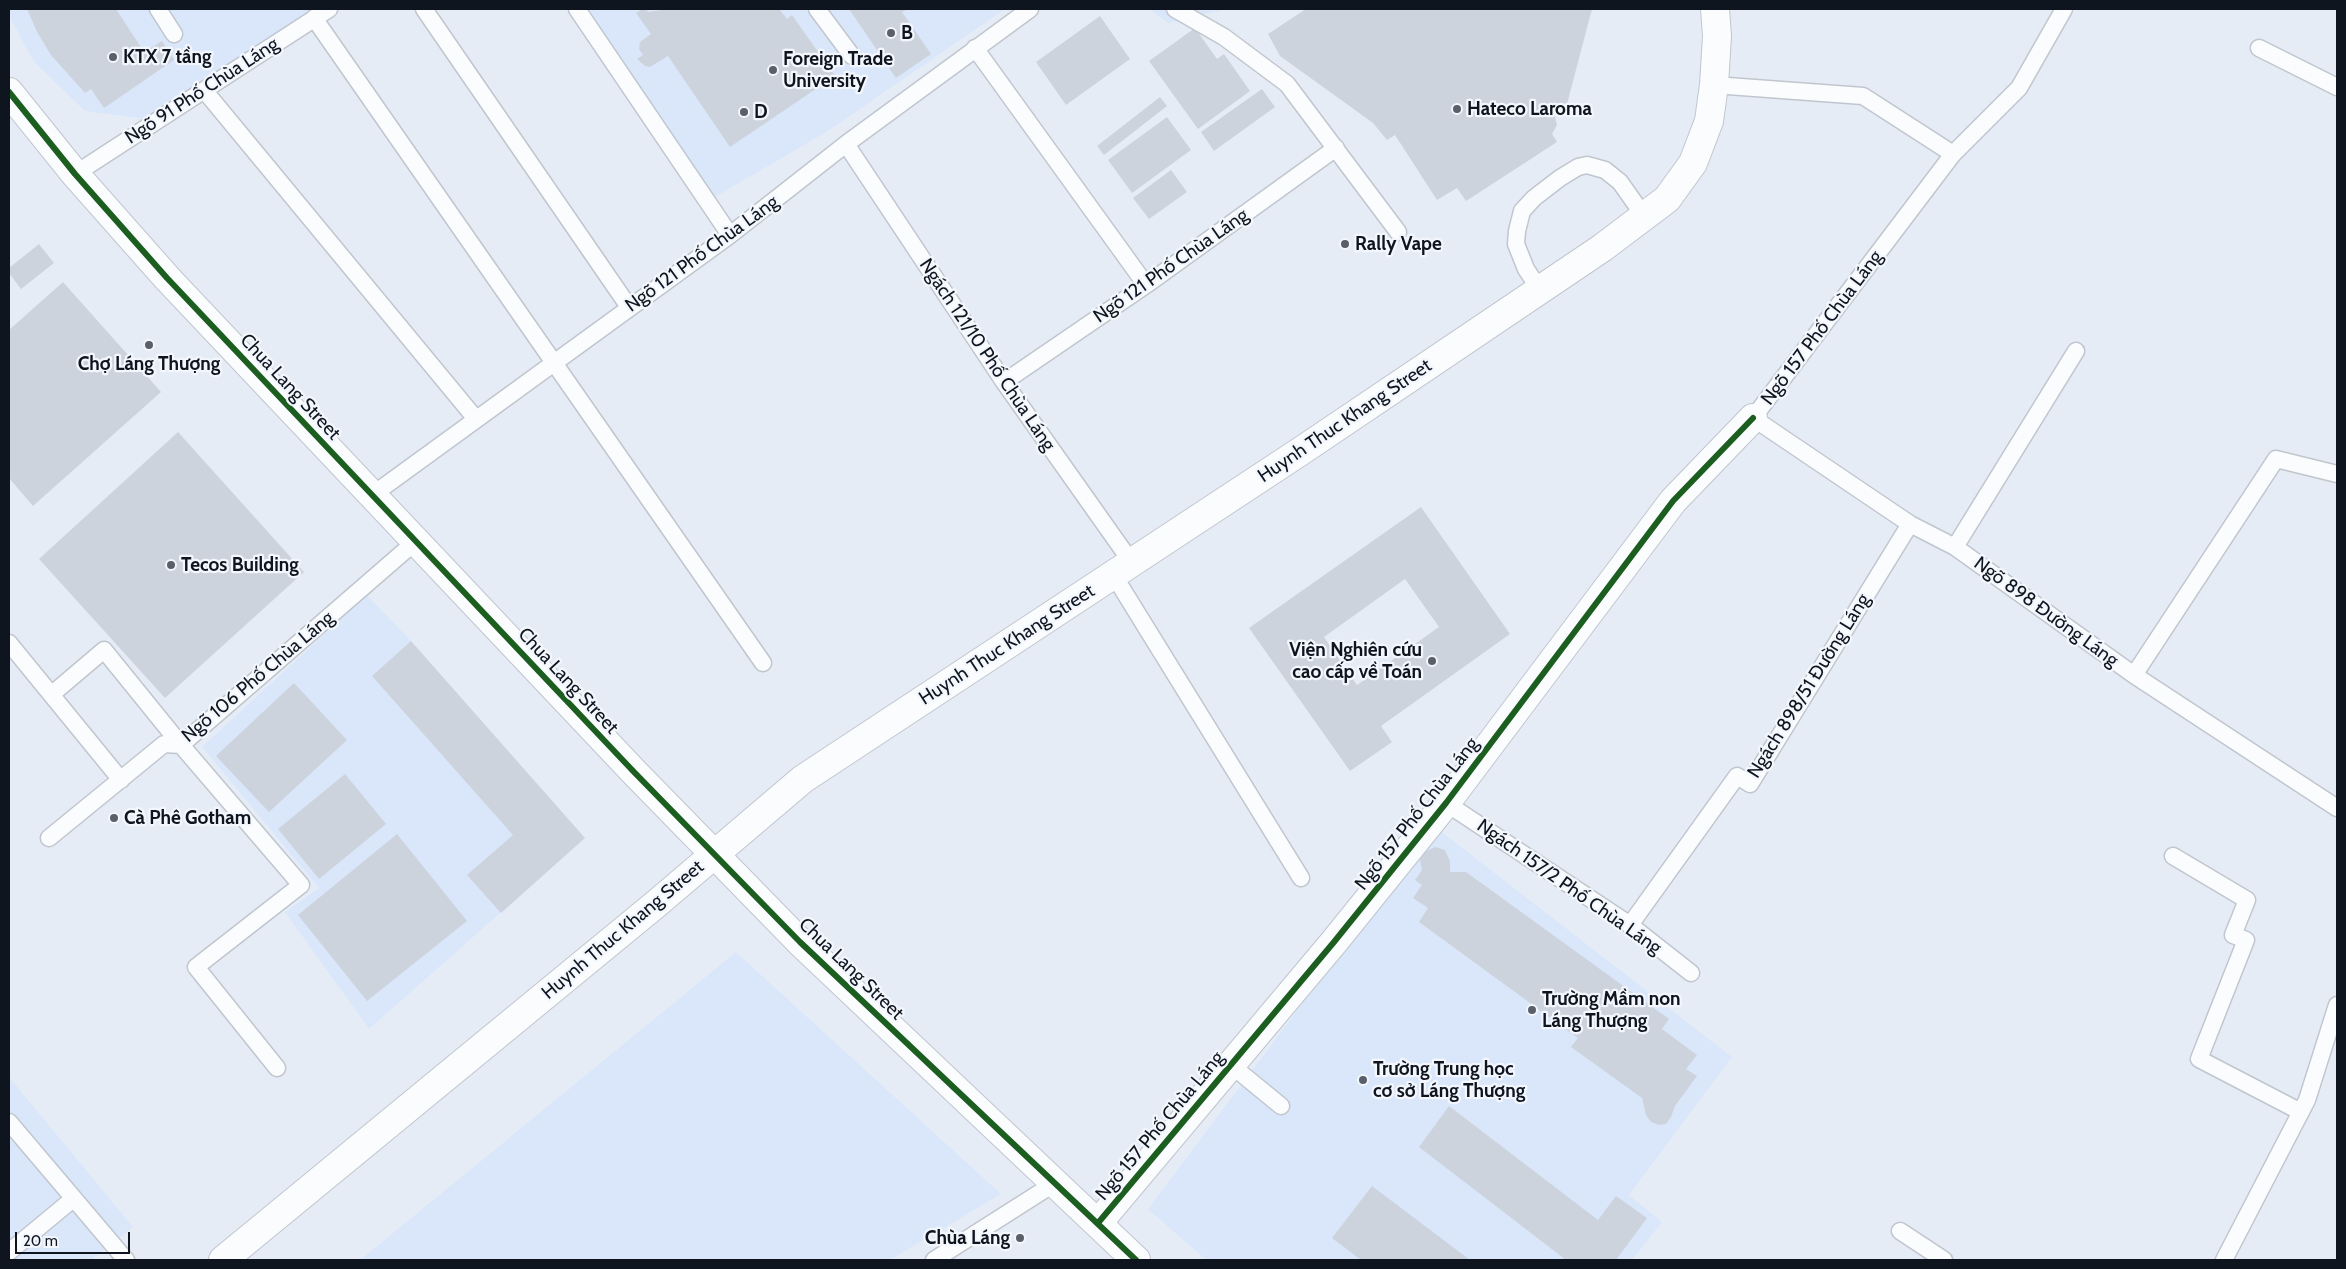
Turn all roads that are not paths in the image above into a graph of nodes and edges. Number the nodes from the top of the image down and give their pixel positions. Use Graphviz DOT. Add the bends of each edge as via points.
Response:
graph roads {
  1 [pos="158,9"];
  2 [pos="329,9"];
  3 [pos="424,9"];
  4 [pos="577,9"];
  5 [pos="817,9"];
  6 [pos="1030,9"];
  7 [pos="1175,9"];
  8 [pos="1715,9"];
  9 [pos="2064,9"];
  10 [pos="314,18"];
  11 [pos="174,34"];
  12 [pos="975,48"];
  13 [pos="2259,48"];
  14 [pos="852,56"];
  15 [pos="1714,85"];
  16 [pos="2337,87"];
  17 [pos="204,90"];
  18 [pos="9,92"];
  19 [pos="846,144"];
  20 [pos="1336,148"];
  21 [pos="1953,154"];
  22 [pos="75,174"];
  23 [pos="1644,216"];
  24 [pos="1398,232"];
  25 [pos="730,235"];
  26 [pos="1146,285"];
  27 [pos="1540,290"];
  28 [pos="629,307"];
  29 [pos="2076,351"];
  30 [pos="554,362"];
  31 [pos="1004,382"];
  32 [pos="1754,418"];
  33 [pos="476,419"];
  34 [pos="2337,474"];
  35 [pos="371,496"];
  36 [pos="1910,524"];
  37 [pos="415,542"];
  38 [pos="1955,546"];
  39 [pos="1122,569"];
  40 [pos="9,643"];
  41 [pos="763,663"];
  42 [pos="2134,675"];
  43 [pos="58,689"];
  44 [pos="181,745"];
  45 [pos="121,780"];
  46 [pos="1446,803"];
  47 [pos="2337,808"];
  48 [pos="49,838"];
  49 [pos="714,854"];
  50 [pos="2173,856"];
  51 [pos="1301,878"];
  52 [pos="1630,925"];
  53 [pos="1691,974"];
  54 [pos="2337,1005"];
  55 [pos="1231,1065"];
  56 [pos="277,1068"];
  57 [pos="1281,1106"];
  58 [pos="2301,1112"];
  59 [pos="9,1122"];
  60 [pos="1055,1183"];
  61 [pos="73,1199"];
  62 [pos="1098,1223"];
  63 [pos="1900,1231"];
  64 [pos="9,1252"];
  65 [pos="126,1260"];
  66 [pos="223,1260"];
  67 [pos="934,1260"];
  68 [pos="1136,1260"];
  69 [pos="1944,1260"];
  70 [pos="2224,1260"];
  1 -- 11 [label="lane"];
  2 -- 10 [label="lane, Ngõ 91 Phố Chùa Láng"];
  3 -- 28 [label="lane"];
  4 -- 25 [label="lane"];
  5 -- 14 [label="lane"];
  6 -- 12 [label="lane, Ngõ 121 Phố Chùa Láng"];
  7 -- 20 [label="lane" via="1224,37 1287,84"];
  8 -- 15 [label="street, Huynh Thuc Khang Street"];
  9 -- 21 [label="lane, Ngõ 157 Phố Chùa Láng" via="2019,88"];
  10 -- 17 [label="lane, Ngõ 91 Phố Chùa Láng"];
  10 -- 30 [label="lane"];
  12 -- 19 [label="lane, Ngõ 121 Phố Chùa Láng"];
  12 -- 26 [label="lane"];
  13 -- 16 [label="lane"];
  15 -- 21 [label="lane" via="1863,96"];
  15 -- 23 [label="street, Huynh Thuc Khang Street" via="1709,121 1693,163 1668,199"];
  17 -- 22 [label="lane, Ngõ 91 Phố Chùa Láng"];
  17 -- 33 [label="lane"];
  18 -- 22 [label="street, Chua Lang Street"];
  19 -- 25 [label="lane, Ngõ 121 Phố Chùa Láng"];
  19 -- 31 [label="lane, Ngách 121/10 Phố Chùa Láng"];
  20 -- 24 [label="lane"];
  20 -- 26 [label="lane, Ngõ 121 Phố Chùa Láng"];
  21 -- 32 [label="lane, Ngõ 157 Phố Chùa Láng"];
  22 -- 35 [label="street, Chua Lang Street" via="167,278"];
  23 -- 27 [label="street, Huynh Thuc Khang Street"];
  23 -- 27 [label="lane" via="1620,182 1605,170 1587,165 1560,178 1522,211 1518,231 1516,244 1526,269"];
  25 -- 28 [label="lane, Ngõ 121 Phố Chùa Láng"];
  26 -- 31 [label="lane, Ngõ 121 Phố Chùa Láng"];
  27 -- 39 [label="street, Huynh Thuc Khang Street"];
  28 -- 30 [label="lane, Ngõ 121 Phố Chùa Láng"];
  29 -- 38 [label="lane"];
  30 -- 33 [label="lane, Ngõ 121 Phố Chùa Láng"];
  30 -- 41 [label="lane"];
  31 -- 39 [label="lane, Ngách 121/10 Phố Chùa Láng"];
  32 -- 36 [label="lane, Ngõ 898 Đường Láng"];
  32 -- 46 [label="street, Ngõ 157 Phố Chùa Láng" via="1673,501"];
  33 -- 35 [label="lane, Ngõ 121 Phố Chùa Láng"];
  34 -- 42 [label="lane" via="2276,460"];
  35 -- 37 [label="street, Chua Lang Street"];
  36 -- 38 [label="lane, Ngõ 898 Đường Láng"];
  36 -- 52 [label="lane, Ngách 898/51 Đường Láng" via="1750,784 1737,776"];
  37 -- 44 [label="lane, Ngõ 106 Phố Chùa Láng"];
  37 -- 49 [label="street, Chua Lang Street"];
  38 -- 42 [label="lane, Ngõ 898 Đường Láng"];
  39 -- 49 [label="street, Huynh Thuc Khang Street" via="803,779"];
  39 -- 51 [label="lane, Ngách 121/10 Phố Chùa Láng"];
  40 -- 45 [label="lane"];
  42 -- 47 [label="lane, Ngõ 898 Đường Láng"];
  43 -- 44 [label="lane" via="104,650"];
  44 -- 45 [label="lane, Ngõ 106 Phố Chùa Láng" via="164,744"];
  44 -- 56 [label="lane" via="300,885 196,967"];
  45 -- 48 [label="lane, Ngõ 106 Phố Chùa Láng"];
  46 -- 52 [label="lane, Ngách 157/2 Phố Chùa Láng"];
  46 -- 55 [label="street, Ngõ 157 Phố Chùa Láng"];
  49 -- 60 [label="street, Chua Lang Street" via="800,942"];
  49 -- 66 [label="street, Huynh Thuc Khang Street"];
  50 -- 58 [label="lane" via="2247,900 2233,935 2246,940 2199,1060"];
  52 -- 53 [label="lane, Ngách 157/2 Phố Chùa Láng"];
  54 -- 58 [label="lane"];
  55 -- 57 [label="lane"];
  55 -- 62 [label="street, Ngõ 157 Phố Chùa Láng"];
  58 -- 70 [label="lane"];
  59 -- 61 [label="lane"];
  60 -- 62 [label="street, Chua Lang Street"];
  60 -- 67 [label="lane"];
  61 -- 64 [label="lane"];
  61 -- 65 [label="lane"];
  62 -- 68 [label="street, Chua Lang Street"];
  63 -- 69 [label="lane"];
}
